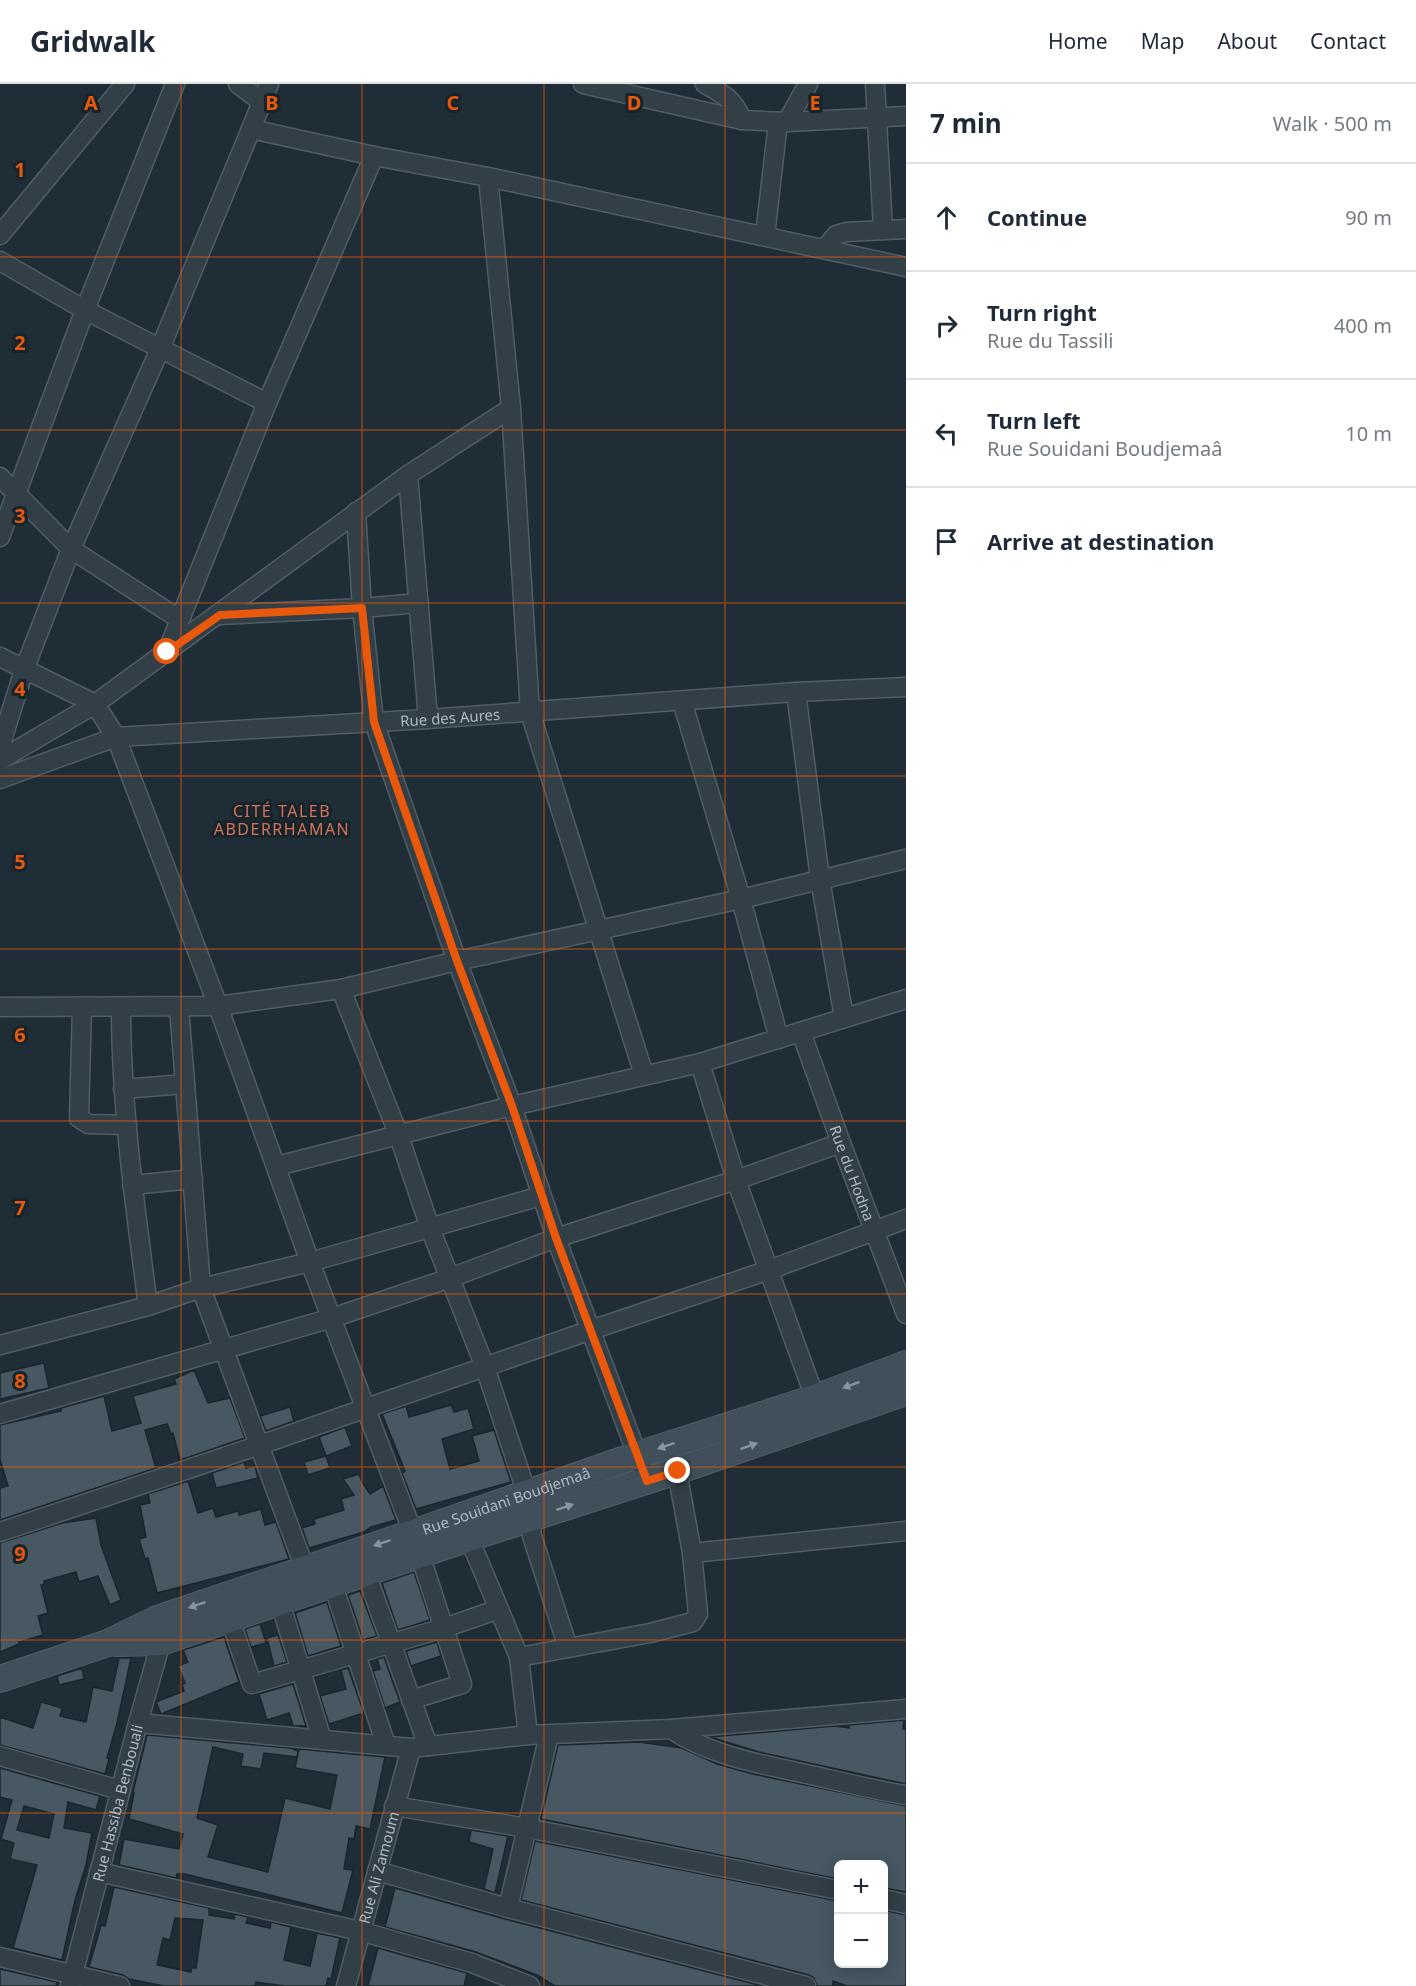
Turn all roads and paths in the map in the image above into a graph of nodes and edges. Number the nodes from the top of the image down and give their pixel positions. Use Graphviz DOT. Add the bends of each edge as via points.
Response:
graph roads {
  1 [pos="125,84"];
  2 [pos="175,84"];
  3 [pos="238,84"];
  4 [pos="269,84"];
  5 [pos="583,84"];
  6 [pos="705,84"];
  7 [pos="807,84"];
  8 [pos="875,84"];
  9 [pos="262,102"];
  10 [pos="906,116"];
  11 [pos="876,117"];
  12 [pos="742,120"];
  13 [pos="782,122"];
  14 [pos="251,129"];
  15 [pos="374,156"];
  16 [pos="488,177"];
  17 [pos="883,229"];
  18 [pos="906,229"];
  19 [pos="0,235"];
  20 [pos="765,236"];
  21 [pos="825,249"];
  22 [pos="0,261"];
  23 [pos="906,267"];
  24 [pos="86,310"];
  25 [pos="160,349"];
  26 [pos="267,403"];
  27 [pos="512,408"];
  28 [pos="408,474"];
  29 [pos="0,477"];
  30 [pos="17,495"];
  31 [pos="356,512"];
  32 [pos="0,537"];
  33 [pos="71,549"];
  34 [pos="419,603"];
  35 [pos="362,608"];
  36 [pos="220,615"];
  37 [pos="179,619"];
  38 [pos="167,652"];
  39 [pos="0,657"];
  40 [pos="24,670"];
  41 [pos="906,687"];
  42 [pos="796,692"];
  43 [pos="682,701"];
  44 [pos="95,704"];
  45 [pos="530,712"];
  46 [pos="429,719"];
  47 [pos="374,722"];
  48 [pos="116,737"];
  49 [pos="0,747"];
  50 [pos="0,760"];
  51 [pos="0,779"];
  52 [pos="906,859"];
  53 [pos="820,879"];
  54 [pos="741,898"];
  55 [pos="598,930"];
  56 [pos="457,961"];
  57 [pos="341,989"];
  58 [pos="906,999"];
  59 [pos="218,1006"];
  60 [pos="0,1007"];
  61 [pos="82,1007"];
  62 [pos="121,1007"];
  63 [pos="179,1007"];
  64 [pos="844,1018"];
  65 [pos="801,1032"];
  66 [pos="779,1039"];
  67 [pos="700,1063"];
  68 [pos="644,1075"];
  69 [pos="185,1084"];
  70 [pos="123,1089"];
  71 [pos="512,1106"];
  72 [pos="127,1125"];
  73 [pos="399,1136"];
  74 [pos="841,1143"];
  75 [pos="277,1166"];
  76 [pos="193,1179"];
  77 [pos="736,1180"];
  78 [pos="132,1185"];
  79 [pos="541,1196"];
  80 [pos="906,1219"];
  81 [pos="429,1228"];
  82 [pos="875,1229"];
  83 [pos="556,1238"];
  84 [pos="310,1262"];
  85 [pos="769,1270"];
  86 [pos="450,1278"];
  87 [pos="201,1288"];
  88 [pos="148,1306"];
  89 [pos="906,1314"];
  90 [pos="332,1318"];
  91 [pos="591,1330"];
  92 [pos="0,1345"];
  93 [pos="224,1350"];
  94 [pos="906,1364"];
  95 [pos="485,1367"];
  96 [pos="906,1392"];
  97 [pos="815,1398"];
  98 [pos="367,1407"];
  99 [pos="0,1414"];
  100 [pos="260,1445"];
  101 [pos="637,1455"];
  102 [pos="678,1471"];
  103 [pos="647,1481"];
  104 [pos="530,1505"];
  105 [pos="906,1531"];
  106 [pos="0,1532"];
  107 [pos="469,1538"];
  108 [pos="416,1544"];
  109 [pos="692,1553"];
  110 [pos="305,1569"];
  111 [pos="366,1573"];
  112 [pos="333,1585"];
  113 [pos="280,1602"];
  114 [pos="499,1609"];
  115 [pos="230,1619"];
  116 [pos="444,1628"];
  117 [pos="159,1630"];
  118 [pos="391,1643"];
  119 [pos="568,1648"];
  120 [pos="356,1653"];
  121 [pos="519,1657"];
  122 [pos="301,1669"];
  123 [pos="0,1679"];
  124 [pos="411,1700"];
  125 [pos="906,1709"];
  126 [pos="138,1723"];
  127 [pos="671,1729"];
  128 [pos="528,1735"];
  129 [pos="549,1735"];
  130 [pos="322,1740"];
  131 [pos="386,1746"];
  132 [pos="419,1747"];
  133 [pos="0,1756"];
  134 [pos="120,1790"];
  135 [pos="906,1794"];
  136 [pos="394,1806"];
  137 [pos="527,1828"];
  138 [pos="99,1872"];
  139 [pos="377,1872"];
  140 [pos="834,1889"];
  141 [pos="888,1900"];
  142 [pos="906,1904"];
  143 [pos="508,1908"];
  144 [pos="360,1931"];
  145 [pos="0,1958"];
  146 [pos="71,1980"];
  147 [pos="120,1986"];
  148 [pos="346,1986"];
  149 [pos="530,1986"];
  150 [pos="806,1986"];
  1 -- 19 [label="street"];
  2 -- 24 [label="street"];
  3 -- 9 [label="street"];
  4 -- 9 [label="street"];
  5 -- 12 [label="street"];
  6 -- 12 [label="street" via="730,99"];
  7 -- 13 [label="street"];
  8 -- 11 [label="street"];
  9 -- 14 [label="street"];
  10 -- 11 [label="street"];
  11 -- 13 [label="street"];
  11 -- 17 [label="street"];
  12 -- 13 [label="street"];
  13 -- 20 [label="street"];
  14 -- 15 [label="street"];
  14 -- 25 [label="street"];
  15 -- 16 [label="street"];
  15 -- 26 [label="street"];
  16 -- 20 [label="street"];
  16 -- 27 [label="street"];
  17 -- 18 [label="street"];
  17 -- 21 [label="street" via="836,235"];
  20 -- 21 [label="street"];
  21 -- 23 [label="street"];
  22 -- 24 [label="street"];
  24 -- 25 [label="street"];
  24 -- 30 [label="street"];
  25 -- 26 [label="street"];
  25 -- 33 [label="street"];
  26 -- 37 [label="street"];
  27 -- 28 [label="street"];
  27 -- 45 [label="street"];
  28 -- 31 [label="street"];
  28 -- 34 [label="street"];
  29 -- 30 [label="street"];
  30 -- 32 [label="street"];
  30 -- 33 [label="street"];
  31 -- 35 [label="street"];
  31 -- 36 [label="street"];
  33 -- 37 [label="street"];
  33 -- 40 [label="street"];
  34 -- 35 [label="street"];
  34 -- 46 [label="street"];
  35 -- 36 [label="street"];
  35 -- 47 [label="street"];
  36 -- 38 [label="street"];
  37 -- 38 [label="street"];
  38 -- 44 [label="street"];
  39 -- 40 [label="street"];
  40 -- 44 [label="street"];
  40 -- 49 [label="street"];
  41 -- 42 [label="street, Rue des Aures"];
  42 -- 43 [label="street, Rue des Aures"];
  42 -- 53 [label="street"];
  43 -- 45 [label="street, Rue des Aures"];
  43 -- 54 [label="street"];
  44 -- 48 [label="street"];
  44 -- 50 [label="street"];
  45 -- 46 [label="street, Rue des Aures"];
  45 -- 55 [label="street"];
  46 -- 47 [label="street, Rue des Aures"];
  47 -- 48 [label="street, Rue des Aures"];
  47 -- 56 [label="street"];
  48 -- 51 [label="street, Rue des Aures"];
  48 -- 59 [label="street"];
  52 -- 53 [label="street"];
  53 -- 54 [label="street"];
  53 -- 64 [label="street"];
  54 -- 55 [label="street"];
  54 -- 66 [label="street"];
  55 -- 56 [label="street"];
  55 -- 68 [label="street"];
  56 -- 57 [label="street"];
  56 -- 71 [label="street"];
  57 -- 59 [label="street"];
  57 -- 73 [label="street"];
  58 -- 64 [label="street"];
  59 -- 63 [label="street"];
  59 -- 75 [label="street"];
  60 -- 61 [label="street"];
  61 -- 62 [label="street"];
  61 -- 72 [label="street" via="79,1118 88,1124"];
  62 -- 63 [label="street"];
  62 -- 70 [label="street"];
  63 -- 69 [label="street"];
  64 -- 65 [label="street"];
  65 -- 66 [label="street"];
  65 -- 74 [label="street, Rue du Hodna"];
  66 -- 67 [label="street"];
  67 -- 68 [label="street"];
  67 -- 77 [label="street"];
  68 -- 71 [label="street"];
  69 -- 70 [label="street"];
  69 -- 76 [label="street"];
  70 -- 72 [label="street"];
  71 -- 73 [label="street"];
  71 -- 79 [label="street"];
  72 -- 78 [label="street"];
  73 -- 75 [label="street"];
  73 -- 81 [label="street"];
  74 -- 77 [label="street"];
  74 -- 82 [label="street, Rue du Hodna"];
  75 -- 84 [label="street"];
  76 -- 78 [label="street"];
  76 -- 87 [label="street"];
  77 -- 83 [label="street"];
  77 -- 85 [label="street"];
  78 -- 88 [label="street"];
  79 -- 81 [label="street"];
  79 -- 83 [label="street"];
  80 -- 82 [label="street"];
  81 -- 84 [label="street"];
  81 -- 86 [label="street"];
  82 -- 85 [label="street"];
  82 -- 89 [label="street, Rue du Hodna"];
  83 -- 86 [label="street"];
  83 -- 91 [label="street"];
  84 -- 87 [label="street"];
  84 -- 90 [label="street"];
  85 -- 91 [label="street"];
  85 -- 97 [label="street"];
  86 -- 90 [label="street"];
  86 -- 95 [label="street"];
  87 -- 88 [label="street"];
  87 -- 93 [label="street"];
  88 -- 92 [label="street"];
  90 -- 93 [label="street"];
  90 -- 98 [label="street"];
  91 -- 95 [label="street"];
  91 -- 101 [label="street"];
  93 -- 99 [label="street"];
  93 -- 100 [label="street"];
  94 -- 97 [label="main road, Rue Souidani Boudjemaâ, one-way"];
  95 -- 98 [label="street"];
  95 -- 104 [label="street"];
  102 -- 96 [label="main road, Rue Souidani Boudjemaâ, one-way"];
  97 -- 101 [label="main road, Rue Souidani Boudjemaâ, one-way"];
  98 -- 100 [label="street"];
  98 -- 108 [label="street"];
  100 -- 106 [label="street"];
  100 -- 110 [label="street"];
  101 -- 103 [label="street"];
  101 -- 104 [label="main road, Rue Souidani Boudjemaâ"];
  102 -- 103 [label="main road, Rue Souidani Boudjemaâ"];
  102 -- 109 [label="street"];
  104 -- 103 [label="main road, Rue Souidani Boudjemaâ, one-way"];
  104 -- 107 [label="main road, Rue Souidani Boudjemaâ"];
  104 -- 108 [label="main road, Rue Souidani Boudjemaâ"];
  104 -- 119 [label="street" via="532,1536"];
  105 -- 109 [label="street"];
  107 -- 108 [label="main road, Rue Souidani Boudjemaâ"];
  107 -- 114 [label="street"];
  108 -- 110 [label="main road, Rue Souidani Boudjemaâ, one-way"];
  108 -- 111 [label="main road, Rue Souidani Boudjemaâ"];
  108 -- 116 [label="street"];
  109 -- 119 [label="street" via="698,1614 693,1622"];
  110 -- 117 [label="main road, Rue Souidani Boudjemaâ, one-way"];
  111 -- 112 [label="main road, Rue Souidani Boudjemaâ"];
  111 -- 118 [label="street"];
  112 -- 113 [label="main road, Rue Souidani Boudjemaâ"];
  112 -- 120 [label="street"];
  113 -- 115 [label="main road, Rue Souidani Boudjemaâ"];
  113 -- 122 [label="street"];
  114 -- 116 [label="street"];
  114 -- 121 [label="street"];
  115 -- 117 [label="main road, Rue Souidani Boudjemaâ"];
  115 -- 122 [label="street" via="252,1684"];
  116 -- 118 [label="street"];
  116 -- 124 [label="street" via="462,1684"];
  117 -- 123 [label="main road, Rue Souidani Boudjemaâ"];
  117 -- 126 [label="street, Rue Hassiba Benbouali"];
  118 -- 120 [label="street"];
  118 -- 124 [label="street"];
  119 -- 121 [label="street"];
  120 -- 122 [label="street"];
  120 -- 131 [label="street"];
  121 -- 128 [label="street"];
  122 -- 130 [label="street"];
  124 -- 132 [label="street"];
  125 -- 127 [label="street"];
  126 -- 130 [label="street"];
  126 -- 134 [label="street, Rue Hassiba Benbouali"];
  127 -- 129 [label="street"];
  127 -- 135 [label="street" via="724,1755"];
  128 -- 129 [label="street"];
  128 -- 132 [label="street"];
  129 -- 137 [label="street"];
  130 -- 131 [label="street"];
  131 -- 132 [label="street"];
  132 -- 136 [label="street, Rue Ali Zamoum"];
  133 -- 134 [label="street"];
  134 -- 138 [label="street, Rue Hassiba Benbouali"];
  136 -- 137 [label="street"];
  136 -- 139 [label="street, Rue Ali Zamoum"];
  137 -- 140 [label="street"];
  137 -- 143 [label="street"];
  138 -- 144 [label="street"];
  138 -- 146 [label="street, Rue Hassiba Benbouali"];
  139 -- 143 [label="street"];
  139 -- 144 [label="street, Rue Ali Zamoum"];
  141 -- 142 [label="street"];
  143 -- 150 [label="street"];
  144 -- 148 [label="street, Rue Ali Zamoum"];
  144 -- 149 [label="street" via="472,1963"];
  145 -- 146 [label="street"];
  146 -- 147 [label="street"];
}
